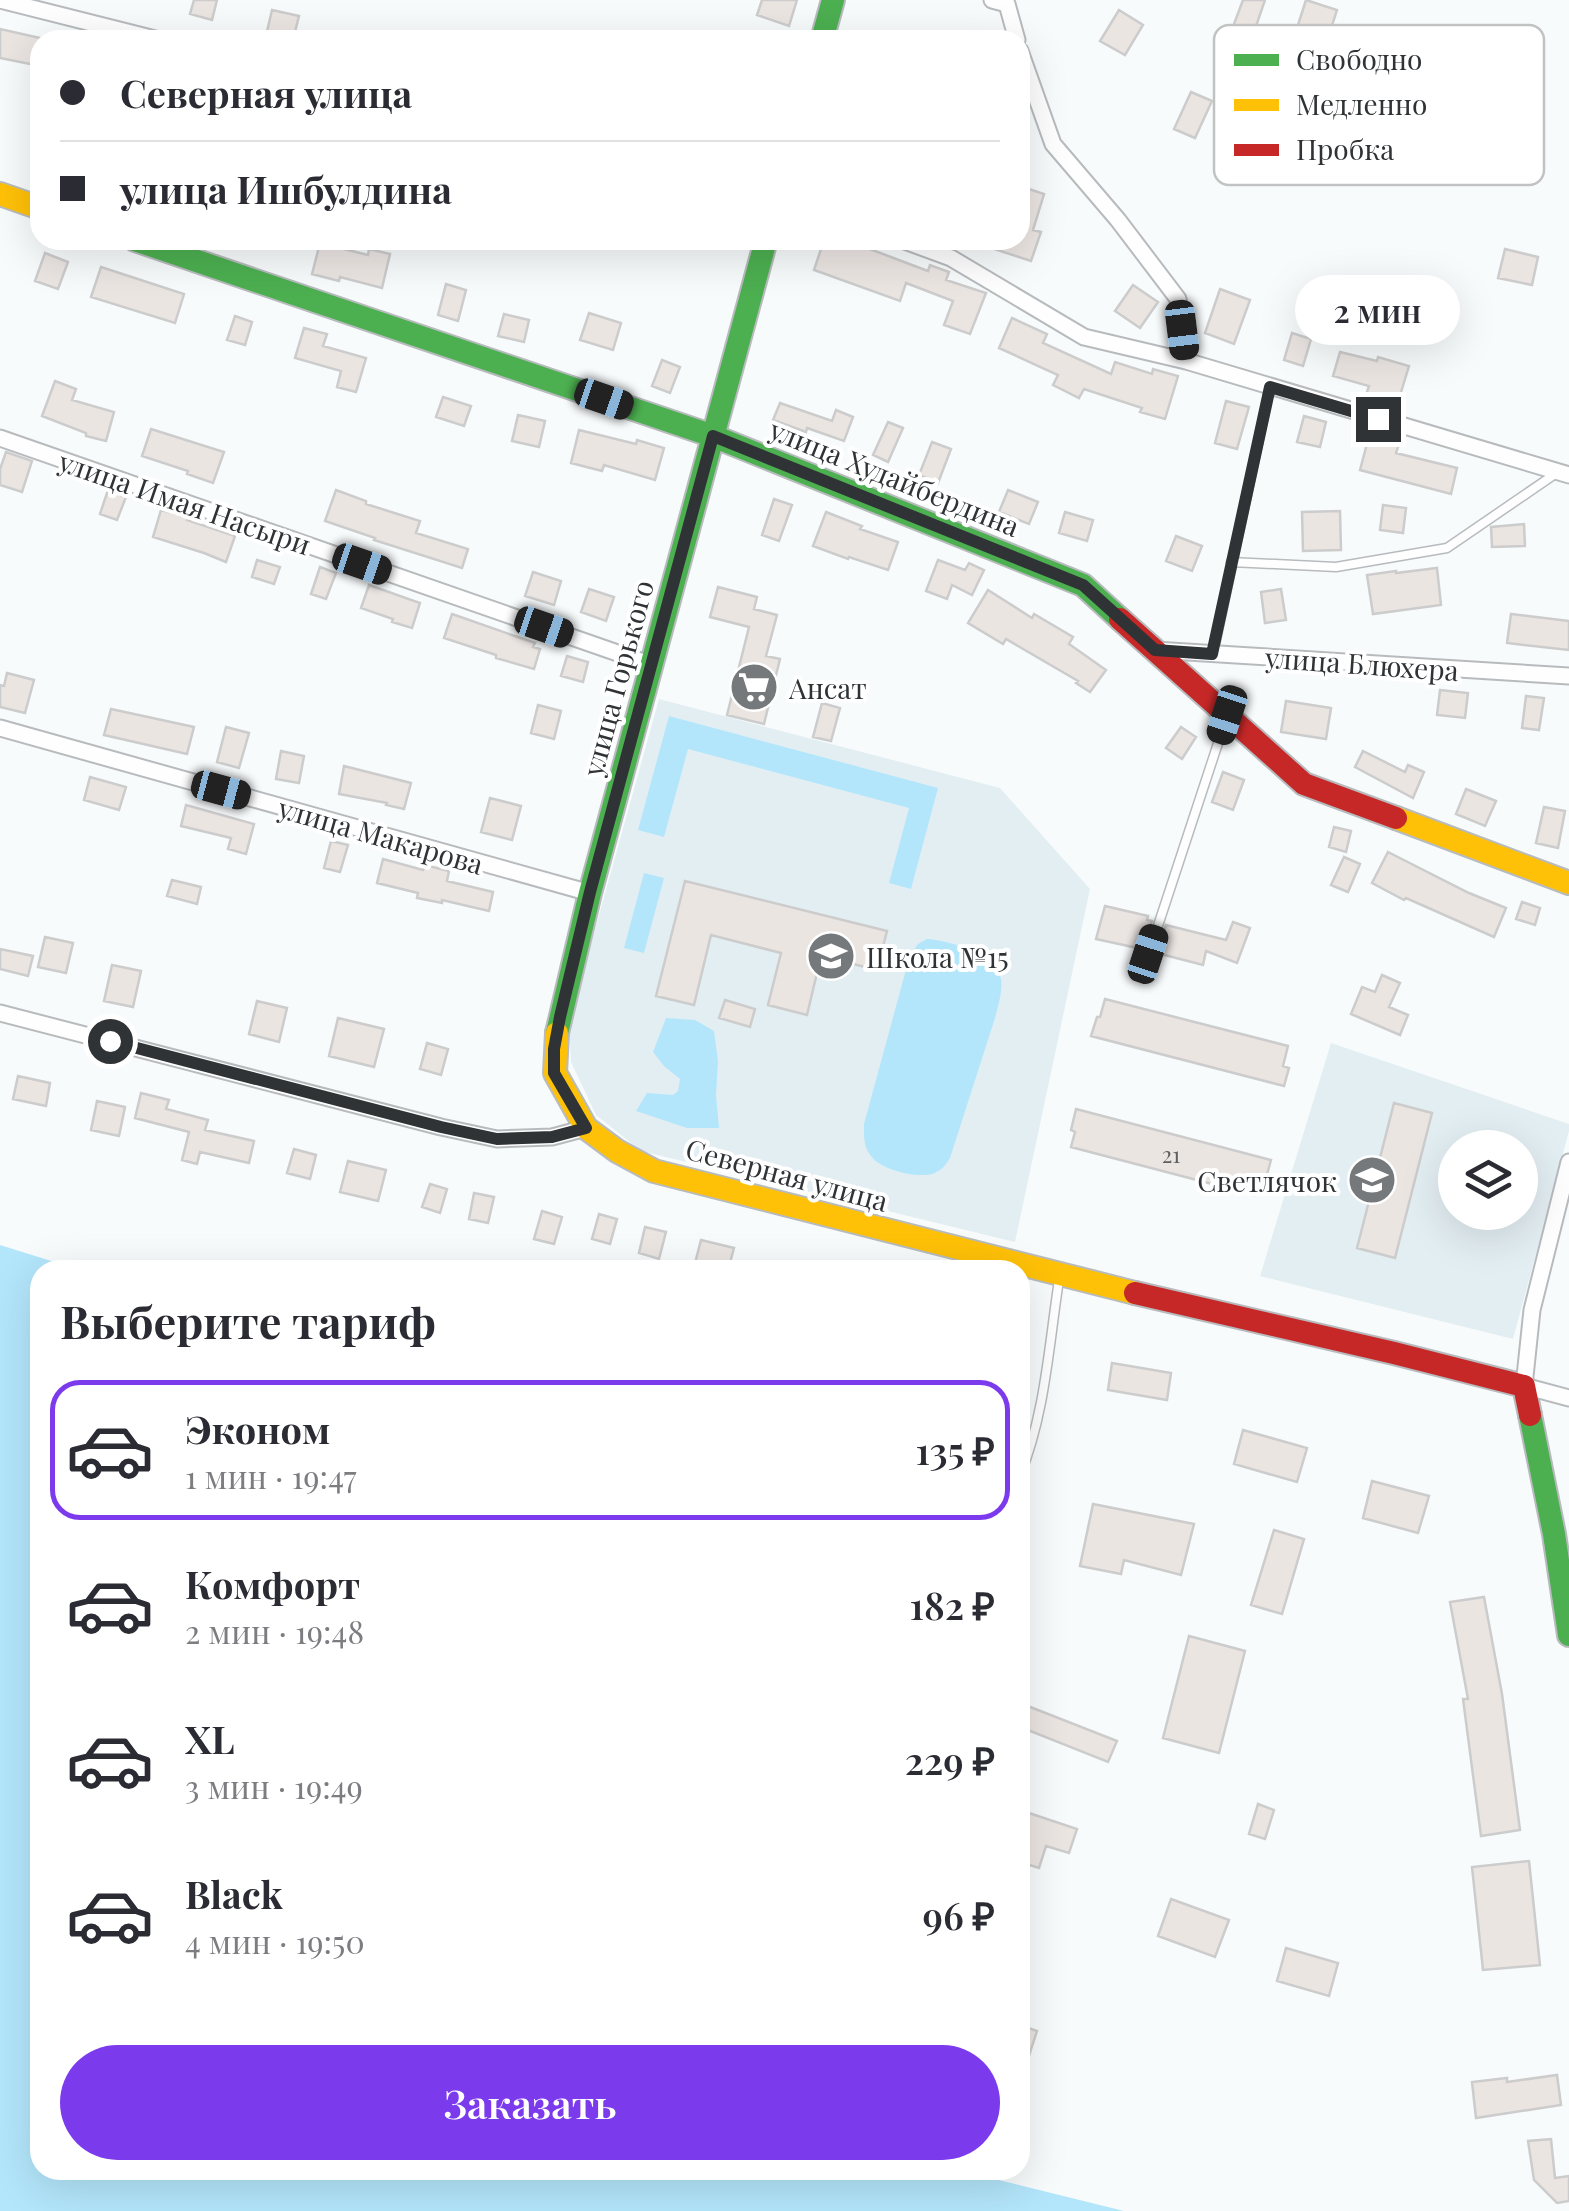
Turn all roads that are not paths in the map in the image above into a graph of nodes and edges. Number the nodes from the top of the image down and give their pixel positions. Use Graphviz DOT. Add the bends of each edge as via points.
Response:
graph roads {
  1 [pos="0,0"];
  2 [pos="833,0"];
  3 [pos="992,0"];
  4 [pos="119,30"];
  5 [pos="825,30"];
  6 [pos="1014,30"];
  7 [pos="1030,79"];
  8 [pos="0,194"];
  9 [pos="30,204"];
  10 [pos="164,250"];
  11 [pos="763,250"];
  12 [pos="929,250"];
  13 [pos="1186,361"];
  14 [pos="1270,387"];
  15 [pos="713,436"];
  16 [pos="0,438"];
  17 [pos="1563,473"];
  18 [pos="1230,562"];
  19 [pos="1155,650"];
  20 [pos="1212,654"];
  21 [pos="652,665"];
  22 [pos="1569,676"];
  23 [pos="1227,715"];
  24 [pos="0,728"];
  25 [pos="1569,882"];
  26 [pos="590,892"];
  27 [pos="1148,954"];
  28 [pos="0,1013"];
  29 [pos="586,1128"];
  30 [pos="1569,1162"];
  31 [pos="1001,1260"];
  32 [pos="1030,1267"];
  33 [pos="1060,1275"];
  34 [pos="1524,1386"];
  35 [pos="1569,1398"];
  36 [pos="1030,1449"];
  37 [pos="1569,1635"];
  1 -- 4 [label="street"];
  2 -- 5 [label="main road"];
  3 -- 6 [label="street" via="1007,4"];
  7 -- 13 [label="street" via="1053,144 1178,299"];
  8 -- 9 [label="main road"];
  10 -- 15 [label="main road, улица Худайбердина"];
  11 -- 15 [label="main road, улица Горького"];
  12 -- 13 [label="street" via="1084,337"];
  13 -- 14 [label="street"];
  14 -- 17 [label="street"];
  14 -- 18 [label="lane"];
  15 -- 19 [label="main road, улица Худайбердина" via="1083,585"];
  15 -- 21 [label="main road, улица Горького"];
  16 -- 21 [label="street, улица Имая Насыри"];
  17 -- 18 [label="lane" via="1447,548 1336,567"];
  18 -- 20 [label="lane"];
  19 -- 20 [label="street, улица Блюхера"];
  19 -- 23 [label="main road, улица Худайбердина"];
  20 -- 22 [label="street, улица Блюхера"];
  21 -- 26 [label="main road, улица Горького"];
  23 -- 25 [label="main road, улица Худайбердина" via="1304,784"];
  23 -- 27 [label="lane"];
  24 -- 26 [label="street, улица Макарова"];
  26 -- 29 [label="main road, улица Горького" via="554,1049 554,1073"];
  28 -- 29 [label="street" via="497,1139"];
  29 -- 31 [label="main road, Северная улица" via="654,1171"];
  30 -- 34 [label="street" via="1532,1310"];
  32 -- 33 [label="main road, Северная улица"];
  33 -- 34 [label="main road, Северная улица"];
  33 -- 36 [label="lane"];
  34 -- 35 [label="street, Северная улица"];
  34 -- 37 [label="main road"];
}
